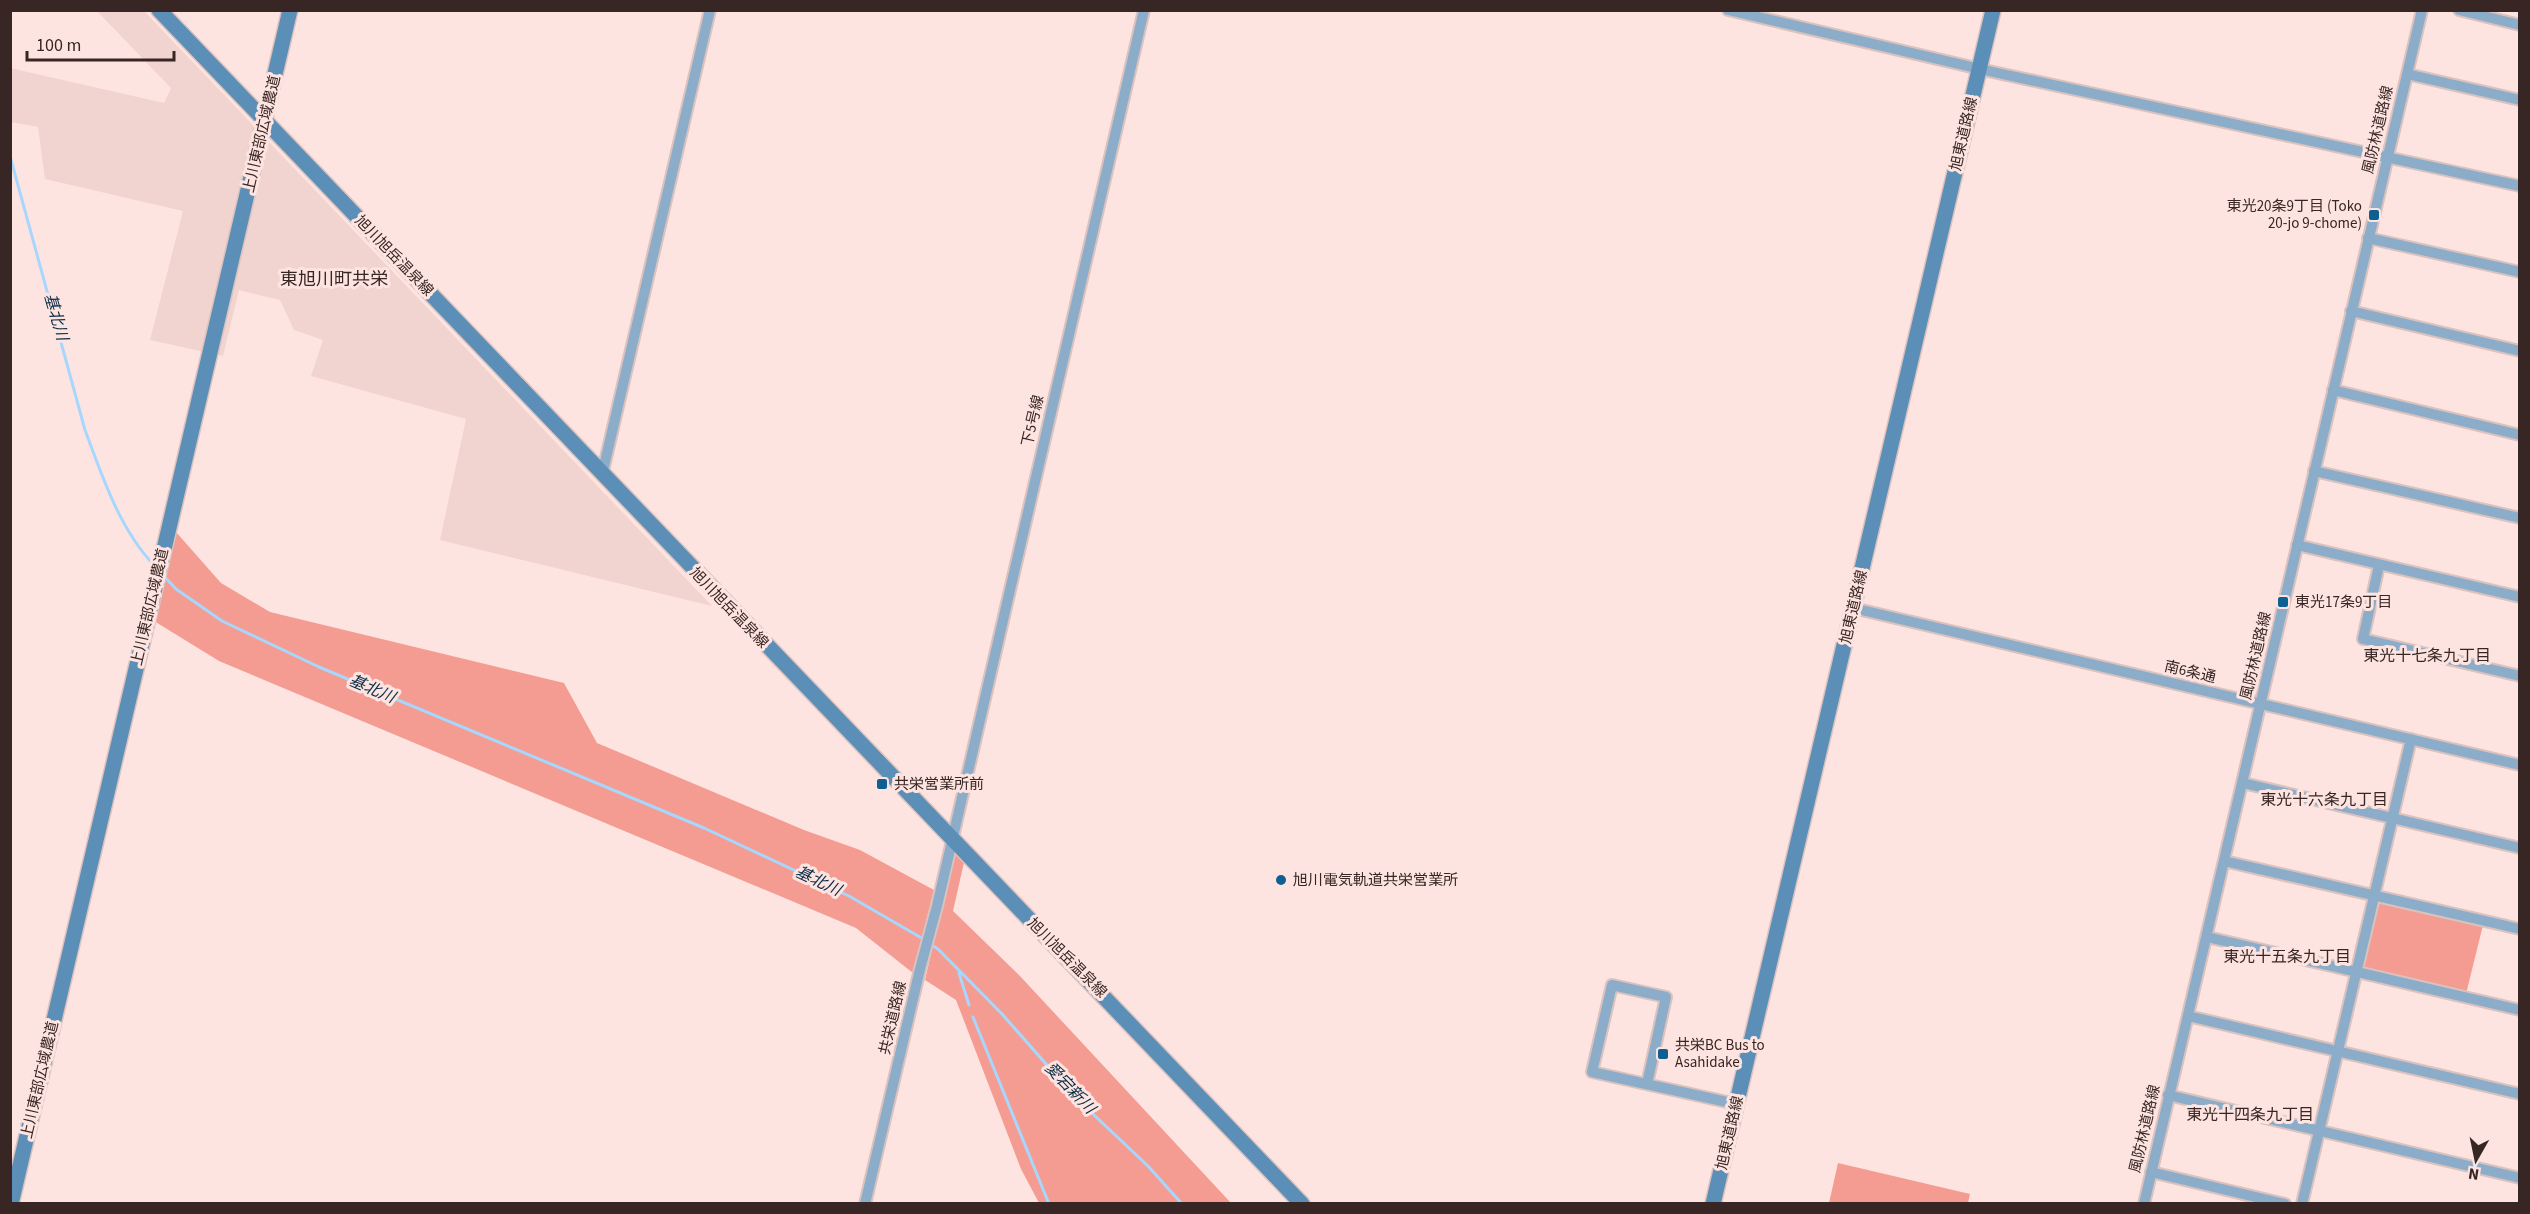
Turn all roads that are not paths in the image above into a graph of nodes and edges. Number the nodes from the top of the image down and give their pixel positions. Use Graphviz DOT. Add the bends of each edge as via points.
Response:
graph roads {
  1 [pos="159,10"];
  2 [pos="290,10"];
  3 [pos="710,10"];
  4 [pos="1144,10"];
  5 [pos="1728,10"];
  6 [pos="1993,10"];
  7 [pos="2422,10"];
  8 [pos="2460,10"];
  9 [pos="2520,25"];
  10 [pos="1980,68"];
  11 [pos="2407,74"];
  12 [pos="2520,100"];
  13 [pos="265,121"];
  14 [pos="2387,157"];
  15 [pos="2520,186"];
  16 [pos="2368,238"];
  17 [pos="2520,272"];
  18 [pos="2351,311"];
  19 [pos="2520,351"];
  20 [pos="2333,390"];
  21 [pos="2520,435"];
  22 [pos="2314,471"];
  23 [pos="602,475"];
  24 [pos="2520,518"];
  25 [pos="2297,545"];
  26 [pos="2379,565"];
  27 [pos="2520,597"];
  28 [pos="1854,608"];
  29 [pos="2520,676"];
  30 [pos="2260,704"];
  31 [pos="2411,739"];
  32 [pos="2520,765"];
  33 [pos="2242,783"];
  34 [pos="2392,818"];
  35 [pos="951,839"];
  36 [pos="2520,848"];
  37 [pos="2224,861"];
  38 [pos="2374,895"];
  39 [pos="2520,929"];
  40 [pos="2206,937"];
  41 [pos="2357,972"];
  42 [pos="2520,1011"];
  43 [pos="2188,1016"];
  44 [pos="2339,1052"];
  45 [pos="1647,1084"];
  46 [pos="2520,1094"];
  47 [pos="2168,1095"];
  48 [pos="1736,1104"];
  49 [pos="2319,1132"];
  50 [pos="2151,1172"];
  51 [pos="2520,1178"];
  52 [pos="11,1203"];
  53 [pos="865,1203"];
  54 [pos="1302,1203"];
  55 [pos="1713,1203"];
  56 [pos="2144,1203"];
  57 [pos="2285,1203"];
  58 [pos="2302,1203"];
  1 -- 13 [label="street, 旭川旭岳温泉線"];
  2 -- 13 [label="street, 上川東部広域農道"];
  3 -- 23 [label="street"];
  4 -- 35 [label="street, 下5号線"];
  5 -- 10 [label="street"];
  6 -- 10 [label="street, 旭東道路線"];
  7 -- 11 [label="street, 風防林道路線"];
  8 -- 9 [label="street"];
  10 -- 14 [label="street"];
  10 -- 28 [label="street, 旭東道路線"];
  11 -- 12 [label="street"];
  11 -- 14 [label="street, 風防林道路線"];
  13 -- 23 [label="street, 旭川旭岳温泉線"];
  13 -- 52 [label="street, 上川東部広域農道"];
  14 -- 15 [label="street"];
  14 -- 16 [label="street, 風防林道路線"];
  16 -- 17 [label="street"];
  16 -- 18 [label="street, 風防林道路線"];
  18 -- 19 [label="street"];
  18 -- 20 [label="street, 風防林道路線"];
  20 -- 21 [label="street"];
  20 -- 22 [label="street, 風防林道路線"];
  22 -- 24 [label="street"];
  22 -- 25 [label="street, 風防林道路線"];
  23 -- 35 [label="street, 旭川旭岳温泉線"];
  25 -- 26 [label="street"];
  25 -- 30 [label="street, 風防林道路線"];
  26 -- 27 [label="street"];
  26 -- 29 [label="street" via="2363,639"];
  28 -- 30 [label="street, 南6条通"];
  28 -- 48 [label="street, 旭東道路線"];
  30 -- 31 [label="street, 南6条通"];
  30 -- 33 [label="street, 風防林道路線"];
  31 -- 32 [label="street, 南6条通"];
  31 -- 34 [label="street"];
  33 -- 34 [label="street"];
  33 -- 37 [label="street, 風防林道路線"];
  34 -- 36 [label="street"];
  34 -- 38 [label="street"];
  35 -- 53 [label="street, 共栄道路線"];
  35 -- 54 [label="street, 旭川旭岳温泉線"];
  37 -- 38 [label="street"];
  37 -- 40 [label="street, 風防林道路線"];
  38 -- 39 [label="street"];
  38 -- 41 [label="street"];
  40 -- 41 [label="street"];
  40 -- 43 [label="street, 風防林道路線"];
  41 -- 42 [label="street"];
  41 -- 44 [label="street"];
  43 -- 44 [label="street"];
  43 -- 47 [label="street, 風防林道路線"];
  44 -- 46 [label="street"];
  44 -- 49 [label="street"];
  45 -- 45 [label="street" via="1593,1072 1612,984 1666,997"];
  45 -- 48 [label="street"];
  47 -- 49 [label="street"];
  47 -- 50 [label="street, 風防林道路線"];
  48 -- 55 [label="street, 旭東道路線"];
  49 -- 51 [label="street"];
  49 -- 58 [label="street"];
  50 -- 56 [label="street, 風防林道路線"];
  50 -- 57 [label="street"];
}
